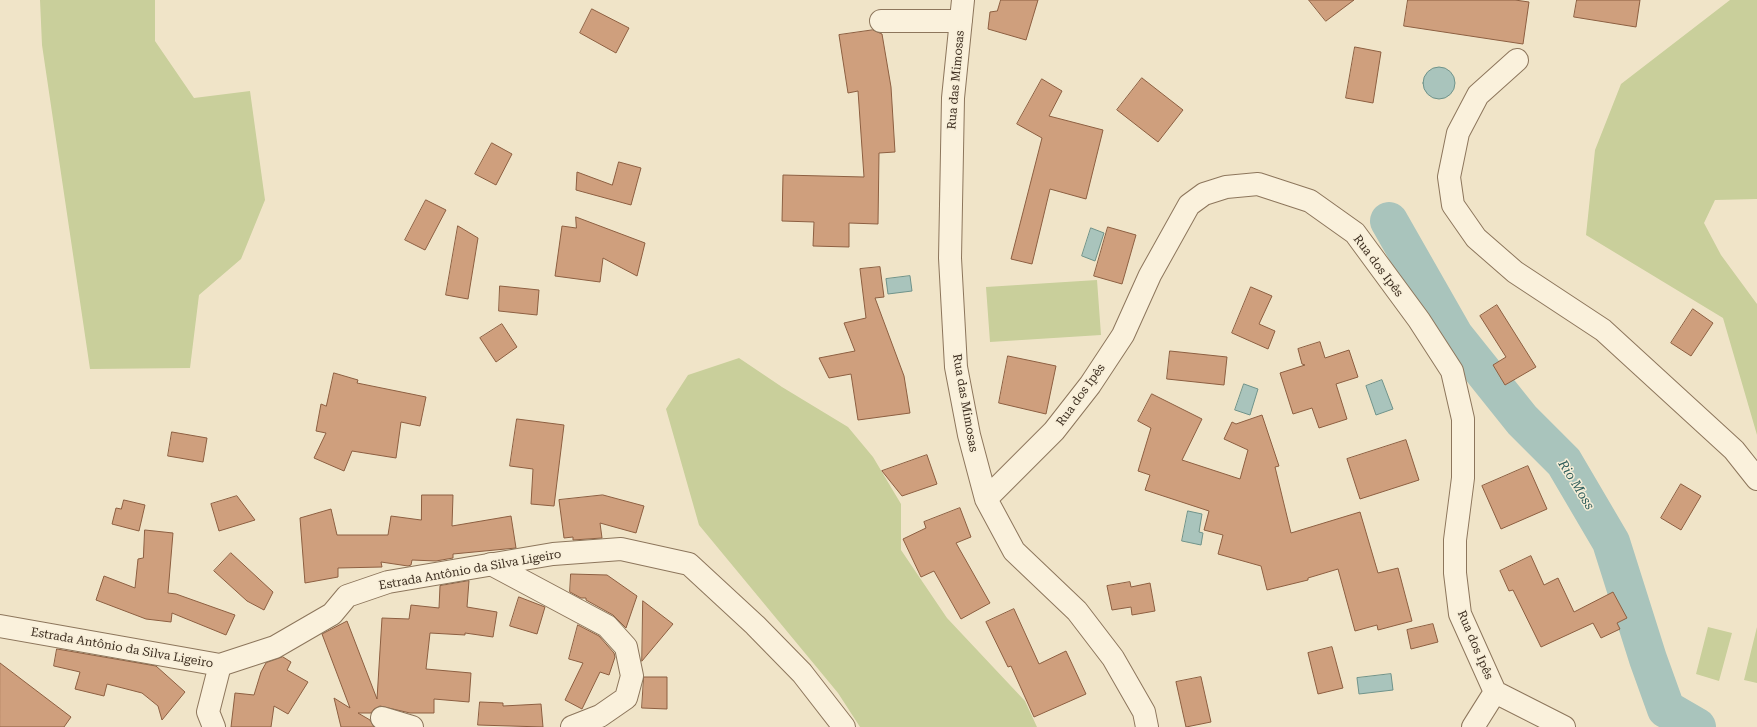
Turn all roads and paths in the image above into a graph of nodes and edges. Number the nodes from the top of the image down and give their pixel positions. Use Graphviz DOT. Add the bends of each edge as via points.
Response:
graph roads {
  1 [pos="962,10"];
  2 [pos="881,21"];
  3 [pos="1517,60"];
  4 [pos="1757,479"];
  5 [pos="986,499"];
  6 [pos="491,564"];
  7 [pos="0,626"];
  8 [pos="220,665"];
  9 [pos="1495,692"];
  10 [pos="382,718"];
  11 [pos="214,727"];
  12 [pos="412,727"];
  13 [pos="572,727"];
  14 [pos="844,727"];
  15 [pos="1147,727"];
  16 [pos="1473,727"];
  17 [pos="1564,727"];
  1 -- 2 [label="street"];
  1 -- 5 [label="street, Rua das Mimosas" via="952,98 950,258 956,367 969,435"];
  3 -- 4 [label="street" via="1478,95 1458,133 1449,177 1453,205 1476,238 1515,272 1603,330 1734,450"];
  5 -- 9 [label="street, Rua dos Ipês" via="1054,431 1090,385 1123,335 1150,275 1189,205 1204,194 1226,187 1258,184 1310,201 1355,233 1419,320 1452,371 1463,419 1463,478 1455,540 1454,573 1460,614"];
  5 -- 15 [label="street, Rua das Mimosas" via="1014,550 1077,611 1113,658 1144,712"];
  6 -- 8 [label="street, Estrada Antônio da Silva Ligeiro" via="388,582 347,596 332,614 275,646"];
  6 -- 13 [label="street" via="607,626 626,647 632,676 626,698 600,716"];
  6 -- 14 [label="street, Estrada Antônio da Silva Ligeiro" via="553,554 620,549 689,564 802,673"];
  7 -- 8 [label="street, Estrada Antônio da Silva Ligeiro"];
  8 -- 11 [label="street" via="208,712"];
  9 -- 16 [label="street"];
  9 -- 17 [label="street, Rua dos Ipês"];
  10 -- 12 [label="street"];
}
